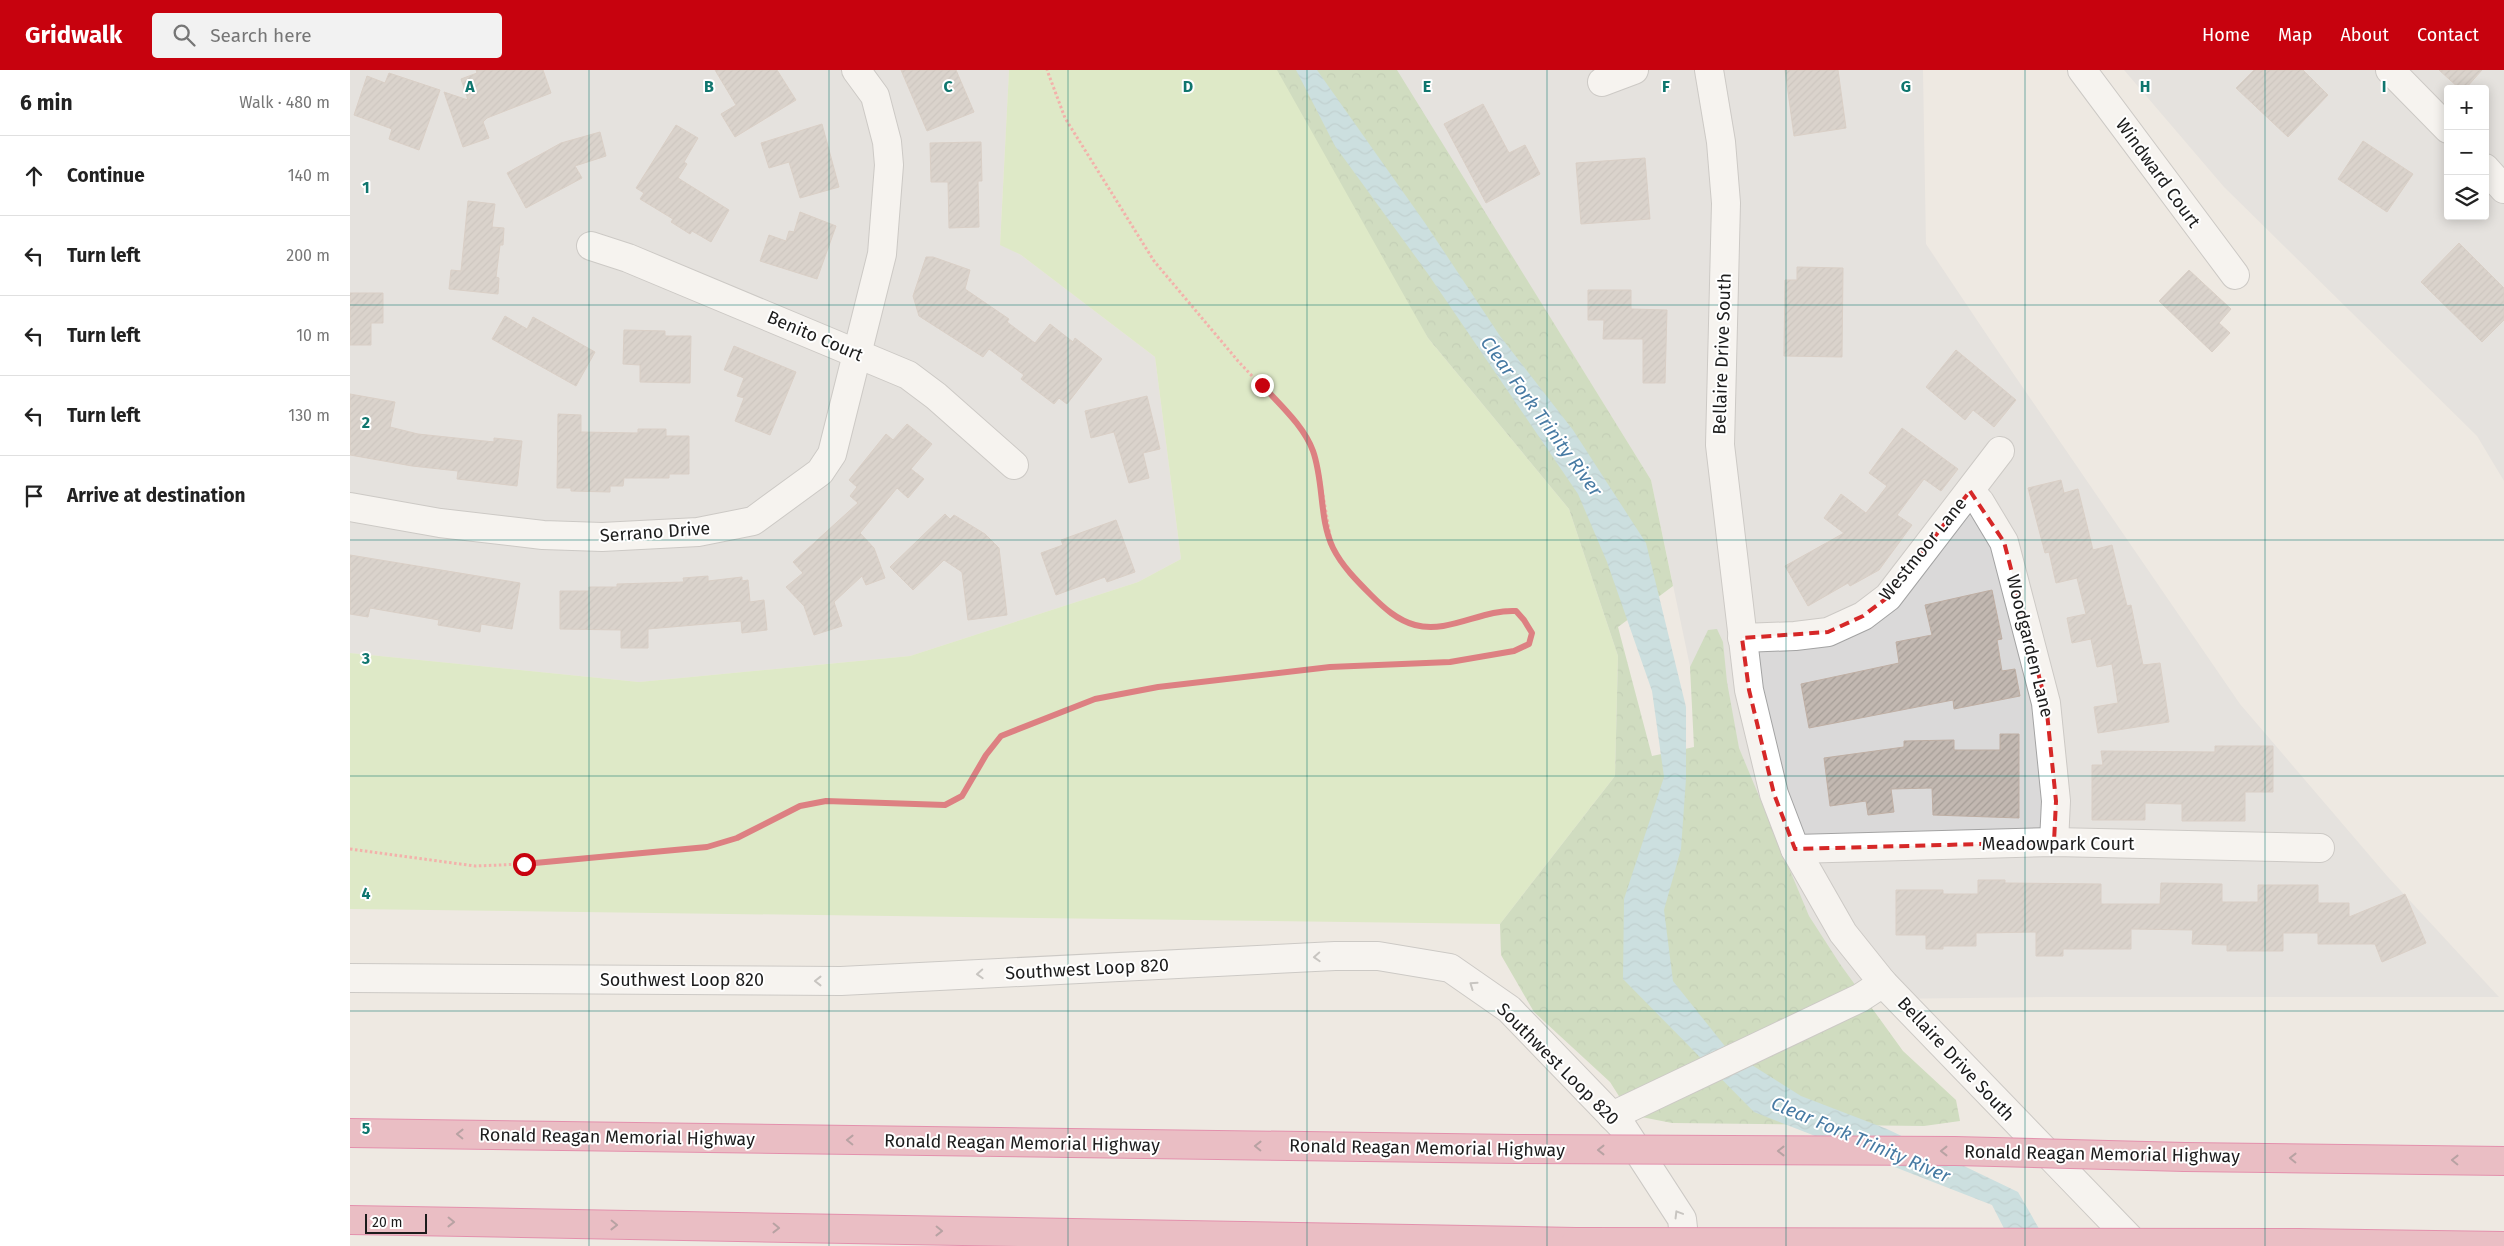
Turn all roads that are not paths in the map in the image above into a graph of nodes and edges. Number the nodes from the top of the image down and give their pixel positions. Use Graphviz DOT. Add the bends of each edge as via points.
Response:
graph roads {
  1 [pos="856,70"];
  2 [pos="1634,70"];
  3 [pos="1709,70"];
  4 [pos="2082,70"];
  5 [pos="2390,70"];
  6 [pos="1602,82"];
  7 [pos="2444,125"];
  8 [pos="2489,172"];
  9 [pos="2504,189"];
  10 [pos="591,246"];
  11 [pos="2235,275"];
  12 [pos="857,353"];
  13 [pos="2000,451"];
  14 [pos="1014,465"];
  15 [pos="1970,491"];
  16 [pos="350,507"];
  17 [pos="1742,638"];
  18 [pos="2054,842"];
  19 [pos="2320,848"];
  20 [pos="1795,849"];
  21 [pos="350,978"];
  22 [pos="1883,983"];
  23 [pos="1612,1116"];
  24 [pos="350,1133"];
  25 [pos="2504,1161"];
  26 [pos="350,1220"];
  27 [pos="1685,1246"];
  28 [pos="2137,1246"];
  29 [pos="2504,1246"];
  1 -- 12 [label="street, Serrano Drive" via="875,96 887,142 889,165 882,254"];
  2 -- 6 [label="street"];
  3 -- 17 [label="street, Bellaire Drive South" via="1721,142 1726,203 1720,445"];
  4 -- 11 [label="street, Windward Court"];
  5 -- 7 [label="street"];
  8 -- 9 [label="street"];
  10 -- 12 [label="street, Benito Court" via="628,258"];
  12 -- 14 [label="street, Benito Court" via="908,375"];
  12 -- 16 [label="street, Serrano Drive" via="832,454 820,472 753,521 698,532 602,537 458,525"];
  13 -- 15 [label="street, Westmoor Lane"];
  15 -- 17 [label="street, Westmoor Lane" via="1888,597 1863,616 1828,632"];
  15 -- 18 [label="street, Woodgarden Lane" via="2004,542 2046,703 2056,801"];
  17 -- 20 [label="street, Bellaire Drive South" via="1758,736 1774,794"];
  18 -- 19 [label="street, Meadowpark Court"];
  18 -- 20 [label="street, Meadowpark Court"];
  20 -- 22 [label="street, Bellaire Drive South" via="1843,933"];
  23 -- 21 [label="street, Southwest Loop 820, one-way" via="1509,1009 1450,968 1378,956 842,981"];
  22 -- 23 [label="street" via="1860,998"];
  22 -- 28 [label="street, Bellaire Drive South"];
  27 -- 23 [label="street, Southwest Loop 820, one-way" via="1682,1219"];
  25 -- 24 [label="highway, Ronald Reagan Memorial Highway, one-way, bridge" via="1954,1151 1516,1149"];
  26 -- 29 [label="highway, one-way, bridge" via="1576,1242 2296,1242"];
}
